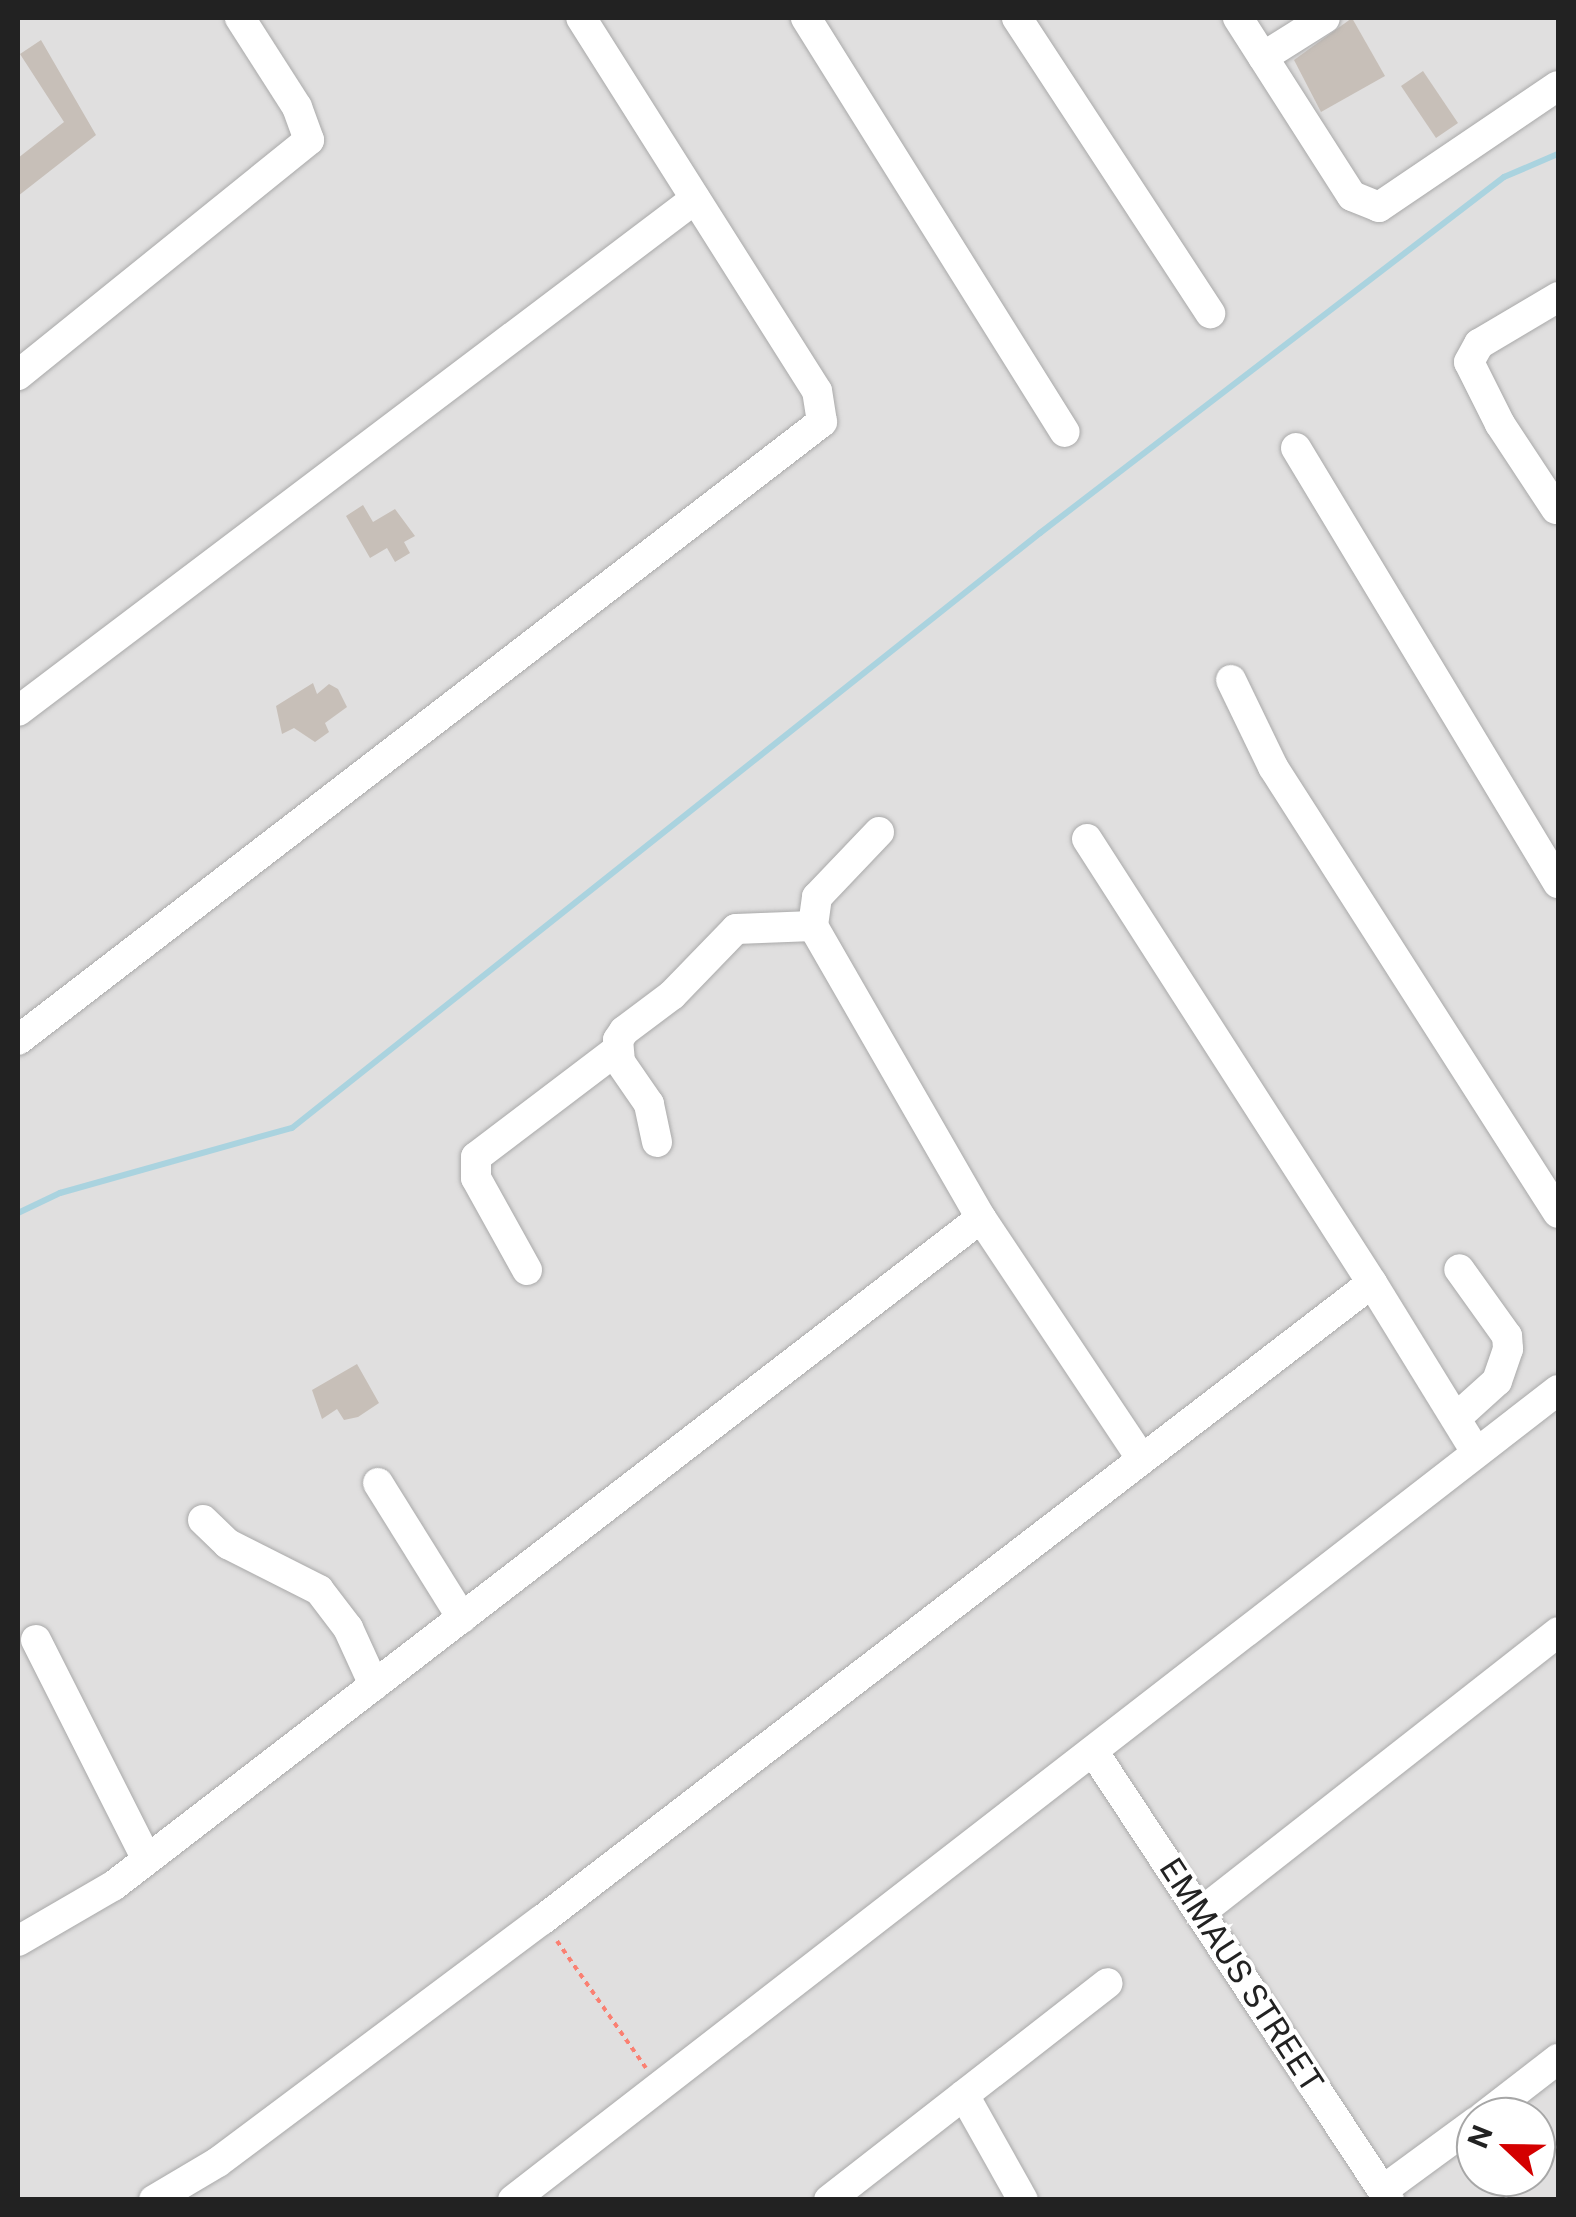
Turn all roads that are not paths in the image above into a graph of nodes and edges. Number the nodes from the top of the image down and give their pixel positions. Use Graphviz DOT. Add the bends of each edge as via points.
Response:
graph roads {
  1 [pos="240,18"];
  2 [pos="581,18"];
  3 [pos="806,18"];
  4 [pos="1017,18"];
  5 [pos="1238,18"];
  6 [pos="1325,18"];
  7 [pos="1262,57"];
  8 [pos="1558,86"];
  9 [pos="695,200"];
  10 [pos="1558,297"];
  11 [pos="1210,313"];
  12 [pos="18,375"];
  13 [pos="1065,432"];
  14 [pos="1296,448"];
  15 [pos="1558,515"];
  16 [pos="1231,680"];
  17 [pos="18,711"];
  18 [pos="879,832"];
  19 [pos="1087,838"];
  20 [pos="1558,882"];
  21 [pos="812,926"];
  22 [pos="18,1040"];
  23 [pos="616,1050"];
  24 [pos="657,1142"];
  25 [pos="1558,1213"];
  26 [pos="981,1218"];
  27 [pos="1459,1269"];
  28 [pos="527,1270"];
  29 [pos="1372,1282"];
  30 [pos="1558,1390"];
  31 [pos="1456,1418"];
  32 [pos="1476,1452"];
  33 [pos="1140,1456"];
  34 [pos="378,1483"];
  35 [pos="203,1520"];
  36 [pos="462,1618"];
  37 [pos="1558,1632"];
  38 [pos="36,1640"];
  39 [pos="374,1685"];
  40 [pos="1093,1752"];
  41 [pos="148,1860"];
  42 [pos="1200,1913"];
  43 [pos="18,1941"];
  44 [pos="1108,1983"];
  45 [pos="1558,2058"];
  46 [pos="964,2094"];
  47 [pos="1508,2097"];
  48 [pos="1456,2138"];
  49 [pos="1386,2195"];
  50 [pos="154,2200"];
  51 [pos="513,2200"];
  52 [pos="829,2200"];
  53 [pos="1022,2200"];
  1 -- 12 [label="street" via="298,107 309,140"];
  2 -- 9 [label="street"];
  3 -- 13 [label="street"];
  4 -- 11 [label="street"];
  5 -- 7 [label="street"];
  6 -- 7 [label="street"];
  7 -- 8 [label="street" via="1352,196 1379,207"];
  9 -- 17 [label="street"];
  9 -- 22 [label="street" via="817,391 822,422"];
  10 -- 15 [label="street" via="1479,344 1469,362"];
  14 -- 20 [label="street"];
  16 -- 25 [label="street" via="1273,766"];
  18 -- 21 [label="street" via="817,897"];
  19 -- 29 [label="street"];
  21 -- 23 [label="street" via="736,930 672,995 624,1031"];
  21 -- 26 [label="street"];
  23 -- 24 [label="street" via="649,1104"];
  23 -- 28 [label="street" via="476,1158 476,1178"];
  26 -- 33 [label="street"];
  26 -- 36 [label="street"];
  27 -- 31 [label="street" via="1508,1336 1508,1349 1497,1381"];
  29 -- 31 [label="street"];
  29 -- 33 [label="street"];
  30 -- 32 [label="street"];
  31 -- 32 [label="street"];
  32 -- 40 [label="street"];
  33 -- 50 [label="street" via="542,1920 218,2162"];
  34 -- 36 [label="street"];
  35 -- 39 [label="street" via="228,1544 319,1590 348,1628"];
  36 -- 39 [label="street"];
  37 -- 42 [label="street"];
  38 -- 41 [label="street"];
  39 -- 41 [label="street"];
  40 -- 42 [label="street, EMMAUS STREET"];
  40 -- 51 [label="street"];
  41 -- 43 [label="street"];
  42 -- 49 [label="street, EMMAUS STREET"];
  44 -- 46 [label="street"];
  45 -- 47 [label="street"];
  46 -- 52 [label="street"];
  46 -- 53 [label="street"];
  48 -- 49 [label="street"];
}
